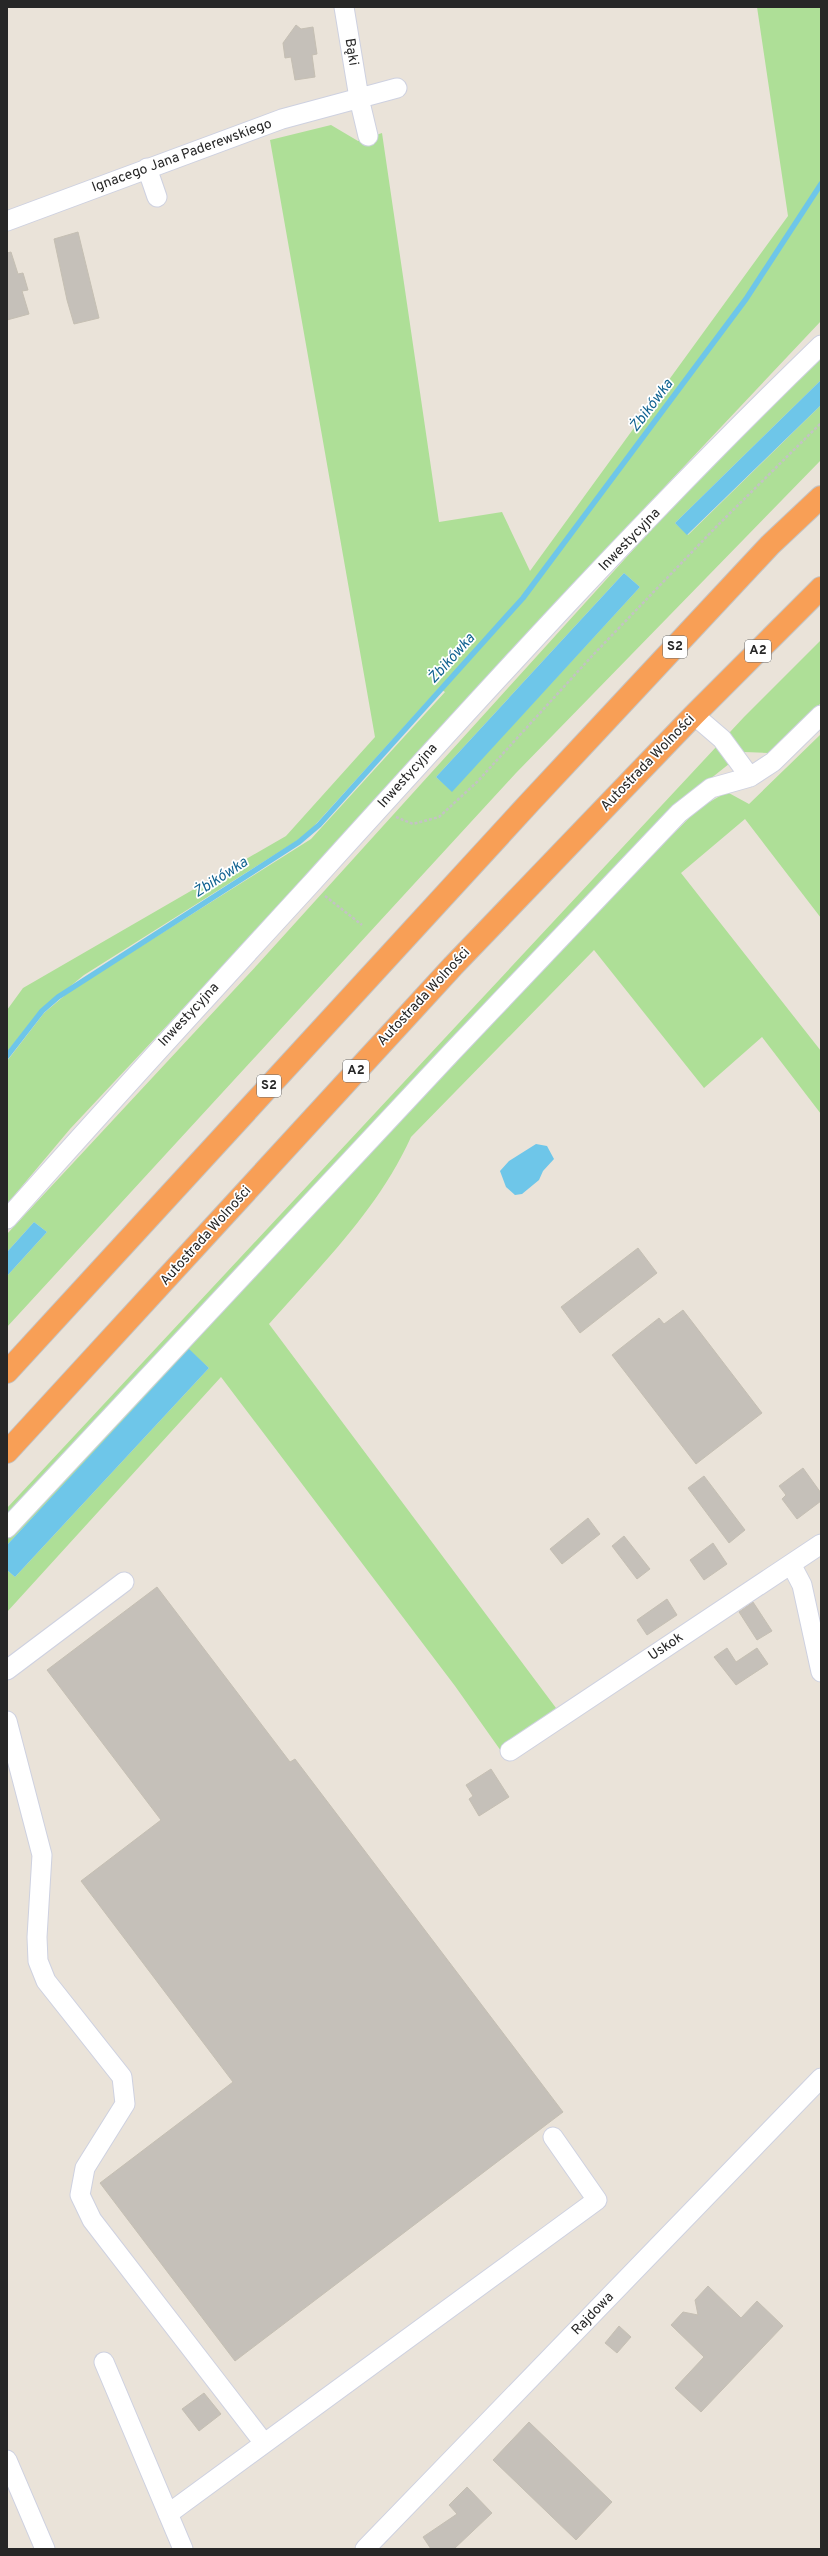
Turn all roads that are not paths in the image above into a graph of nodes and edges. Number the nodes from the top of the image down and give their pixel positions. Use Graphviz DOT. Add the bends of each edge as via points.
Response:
graph roads {
  1 [pos="344,7"];
  2 [pos="397,88"];
  3 [pos="359,98"];
  4 [pos="368,136"];
  5 [pos="147,168"];
  6 [pos="157,197"];
  7 [pos="7,221"];
  8 [pos="821,344"];
  9 [pos="821,497"];
  10 [pos="821,588"];
  11 [pos="694,715"];
  12 [pos="821,715"];
  13 [pos="750,777"];
  14 [pos="7,1219"];
  15 [pos="7,1372"];
  16 [pos="7,1452"];
  17 [pos="7,1528"];
  18 [pos="821,1544"];
  19 [pos="791,1564"];
  20 [pos="124,1582"];
  21 [pos="7,1670"];
  22 [pos="821,1672"];
  23 [pos="7,1721"];
  24 [pos="510,1751"];
  25 [pos="821,2078"];
  26 [pos="553,2137"];
  27 [pos="104,2362"];
  28 [pos="264,2443"];
  29 [pos="7,2460"];
  30 [pos="168,2514"];
  31 [pos="45,2549"];
  32 [pos="183,2549"];
  33 [pos="365,2549"];
  1 -- 3 [label="street, Bąki"];
  2 -- 3 [label="street, Ignacego Jana Paderewskiego"];
  3 -- 4 [label="street, Bąki"];
  3 -- 5 [label="street, Ignacego Jana Paderewskiego" via="282,119"];
  5 -- 6 [label="street"];
  5 -- 7 [label="street, Ignacego Jana Paderewskiego"];
  8 -- 14 [label="street, Inwestycyjna" via="760,404 456,723 122,1088"];
  9 -- 15 [label="highway, S2" via="770,545 542,789"];
  10 -- 11 [label="highway, Autostrada Wolności / A2"];
  11 -- 13 [label="street" via="722,739"];
  11 -- 16 [label="highway, Autostrada Wolności / A2" via="453,966"];
  12 -- 13 [label="street" via="773,762"];
  13 -- 17 [label="street" via="711,788 679,813 440,1064"];
  18 -- 19 [label="street, Uskok"];
  19 -- 22 [label="street" via="802,1585"];
  19 -- 24 [label="street, Uskok"];
  20 -- 21 [label="street"];
  23 -- 28 [label="street" via="42,1855 38,1961 46,1981 122,2077 125,2104 85,2168 80,2195 92,2220"];
  25 -- 33 [label="street, Rajdowa"];
  26 -- 28 [label="street" via="598,2200"];
  27 -- 30 [label="street"];
  28 -- 30 [label="street"];
  29 -- 31 [label="street"];
  30 -- 32 [label="street"];
}
